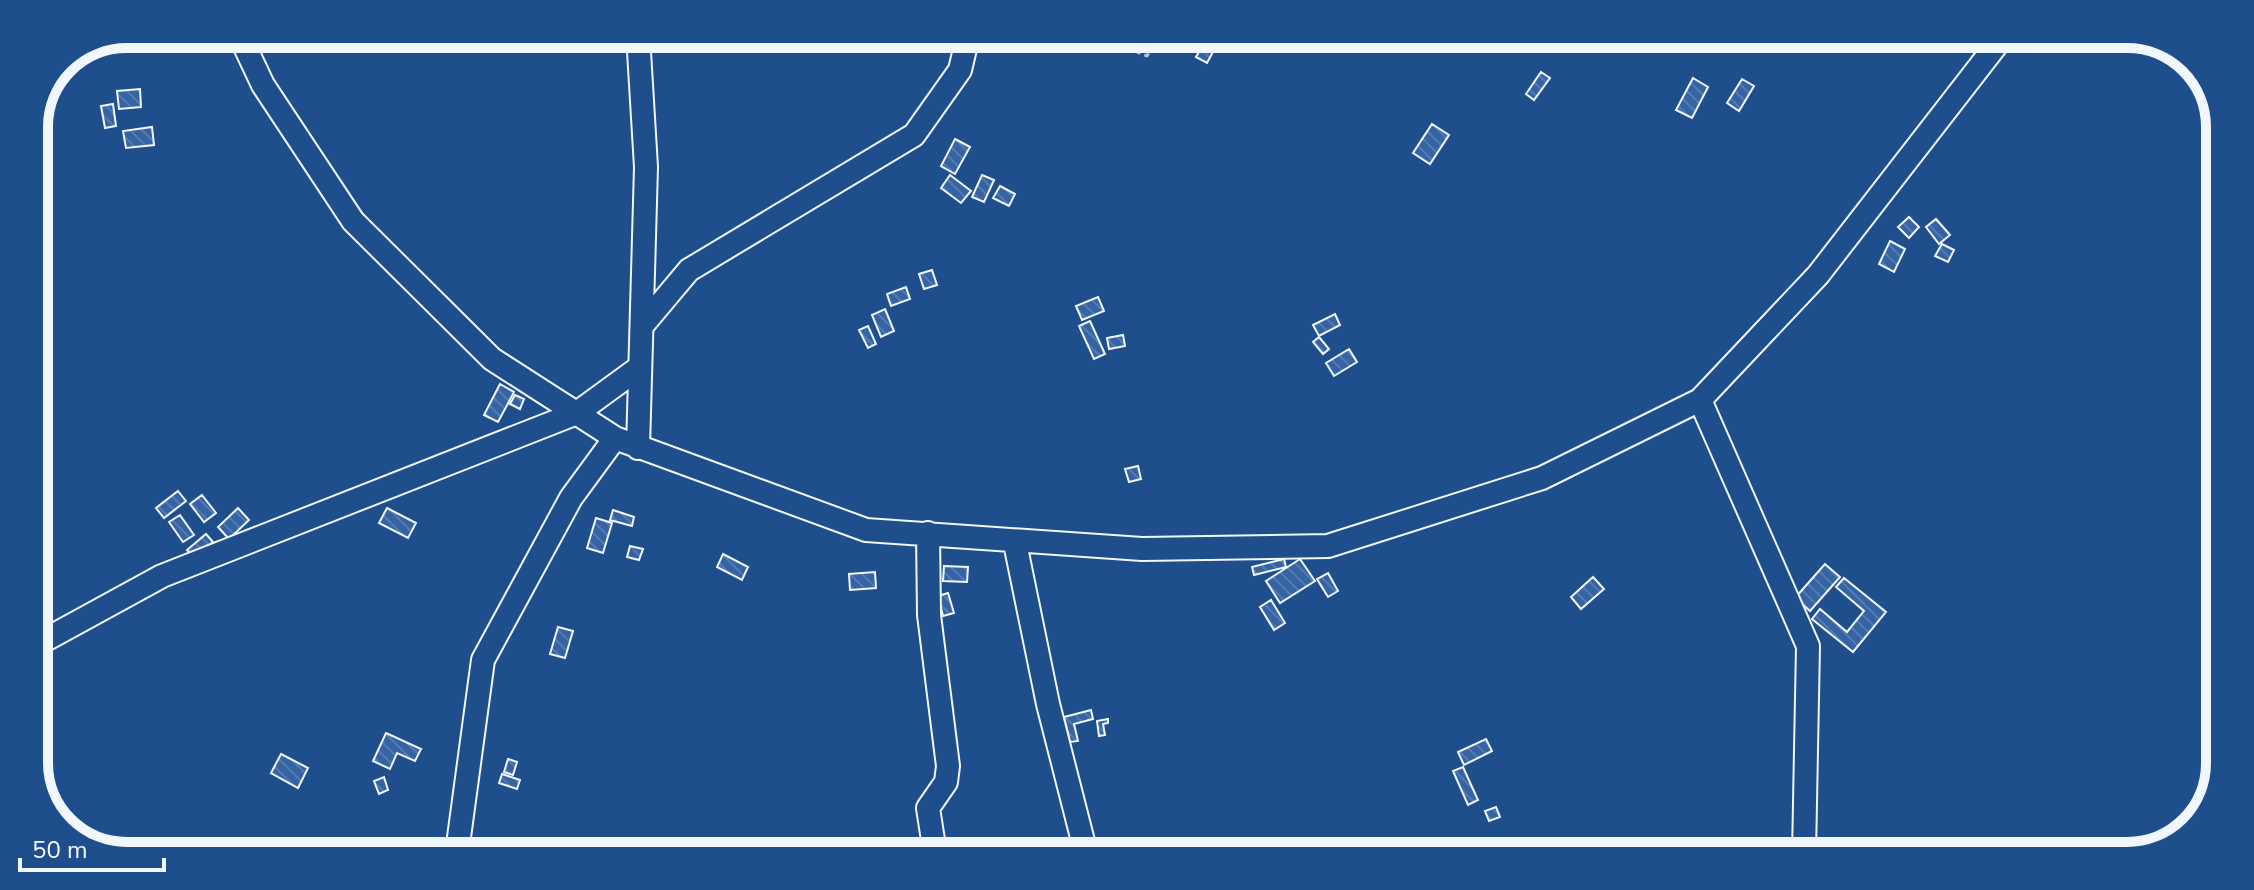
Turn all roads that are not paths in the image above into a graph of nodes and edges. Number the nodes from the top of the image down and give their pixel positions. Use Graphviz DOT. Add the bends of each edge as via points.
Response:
graph roads {
  1 [pos="246,48"];
  2 [pos="639,48"];
  3 [pos="965,48"];
  4 [pos="1994,48"];
  5 [pos="642,326"];
  6 [pos="640,367"];
  7 [pos="1700,400"];
  8 [pos="577,413"];
  9 [pos="615,438"];
  10 [pos="638,448"];
  11 [pos="928,533"];
  12 [pos="1015,543"];
  13 [pos="48,638"];
  14 [pos="458,842"];
  15 [pos="933,842"];
  16 [pos="1083,842"];
  17 [pos="1804,842"];
  1 -- 8 [label="street" via="263,85 353,221 492,359"];
  2 -- 5 [label="street" via="646,167"];
  3 -- 5 [label="street" via="960,70 914,135 689,270"];
  4 -- 7 [label="street" via="1818,275"];
  5 -- 6 [label="street"];
  6 -- 8 [label="street"];
  6 -- 10 [label="street"];
  7 -- 12 [label="street" via="1542,478 1328,546 1142,549"];
  7 -- 17 [label="street" via="1808,646"];
  8 -- 9 [label="street"];
  8 -- 13 [label="street" via="162,576"];
  9 -- 10 [label="street"];
  9 -- 14 [label="street" via="571,498 483,660"];
  10 -- 11 [label="street" via="850,526"];
  11 -- 12 [label="street"];
  11 -- 15 [label="street" via="929,615 948,766 946,782 928,808"];
  12 -- 16 [label="street"];
}
